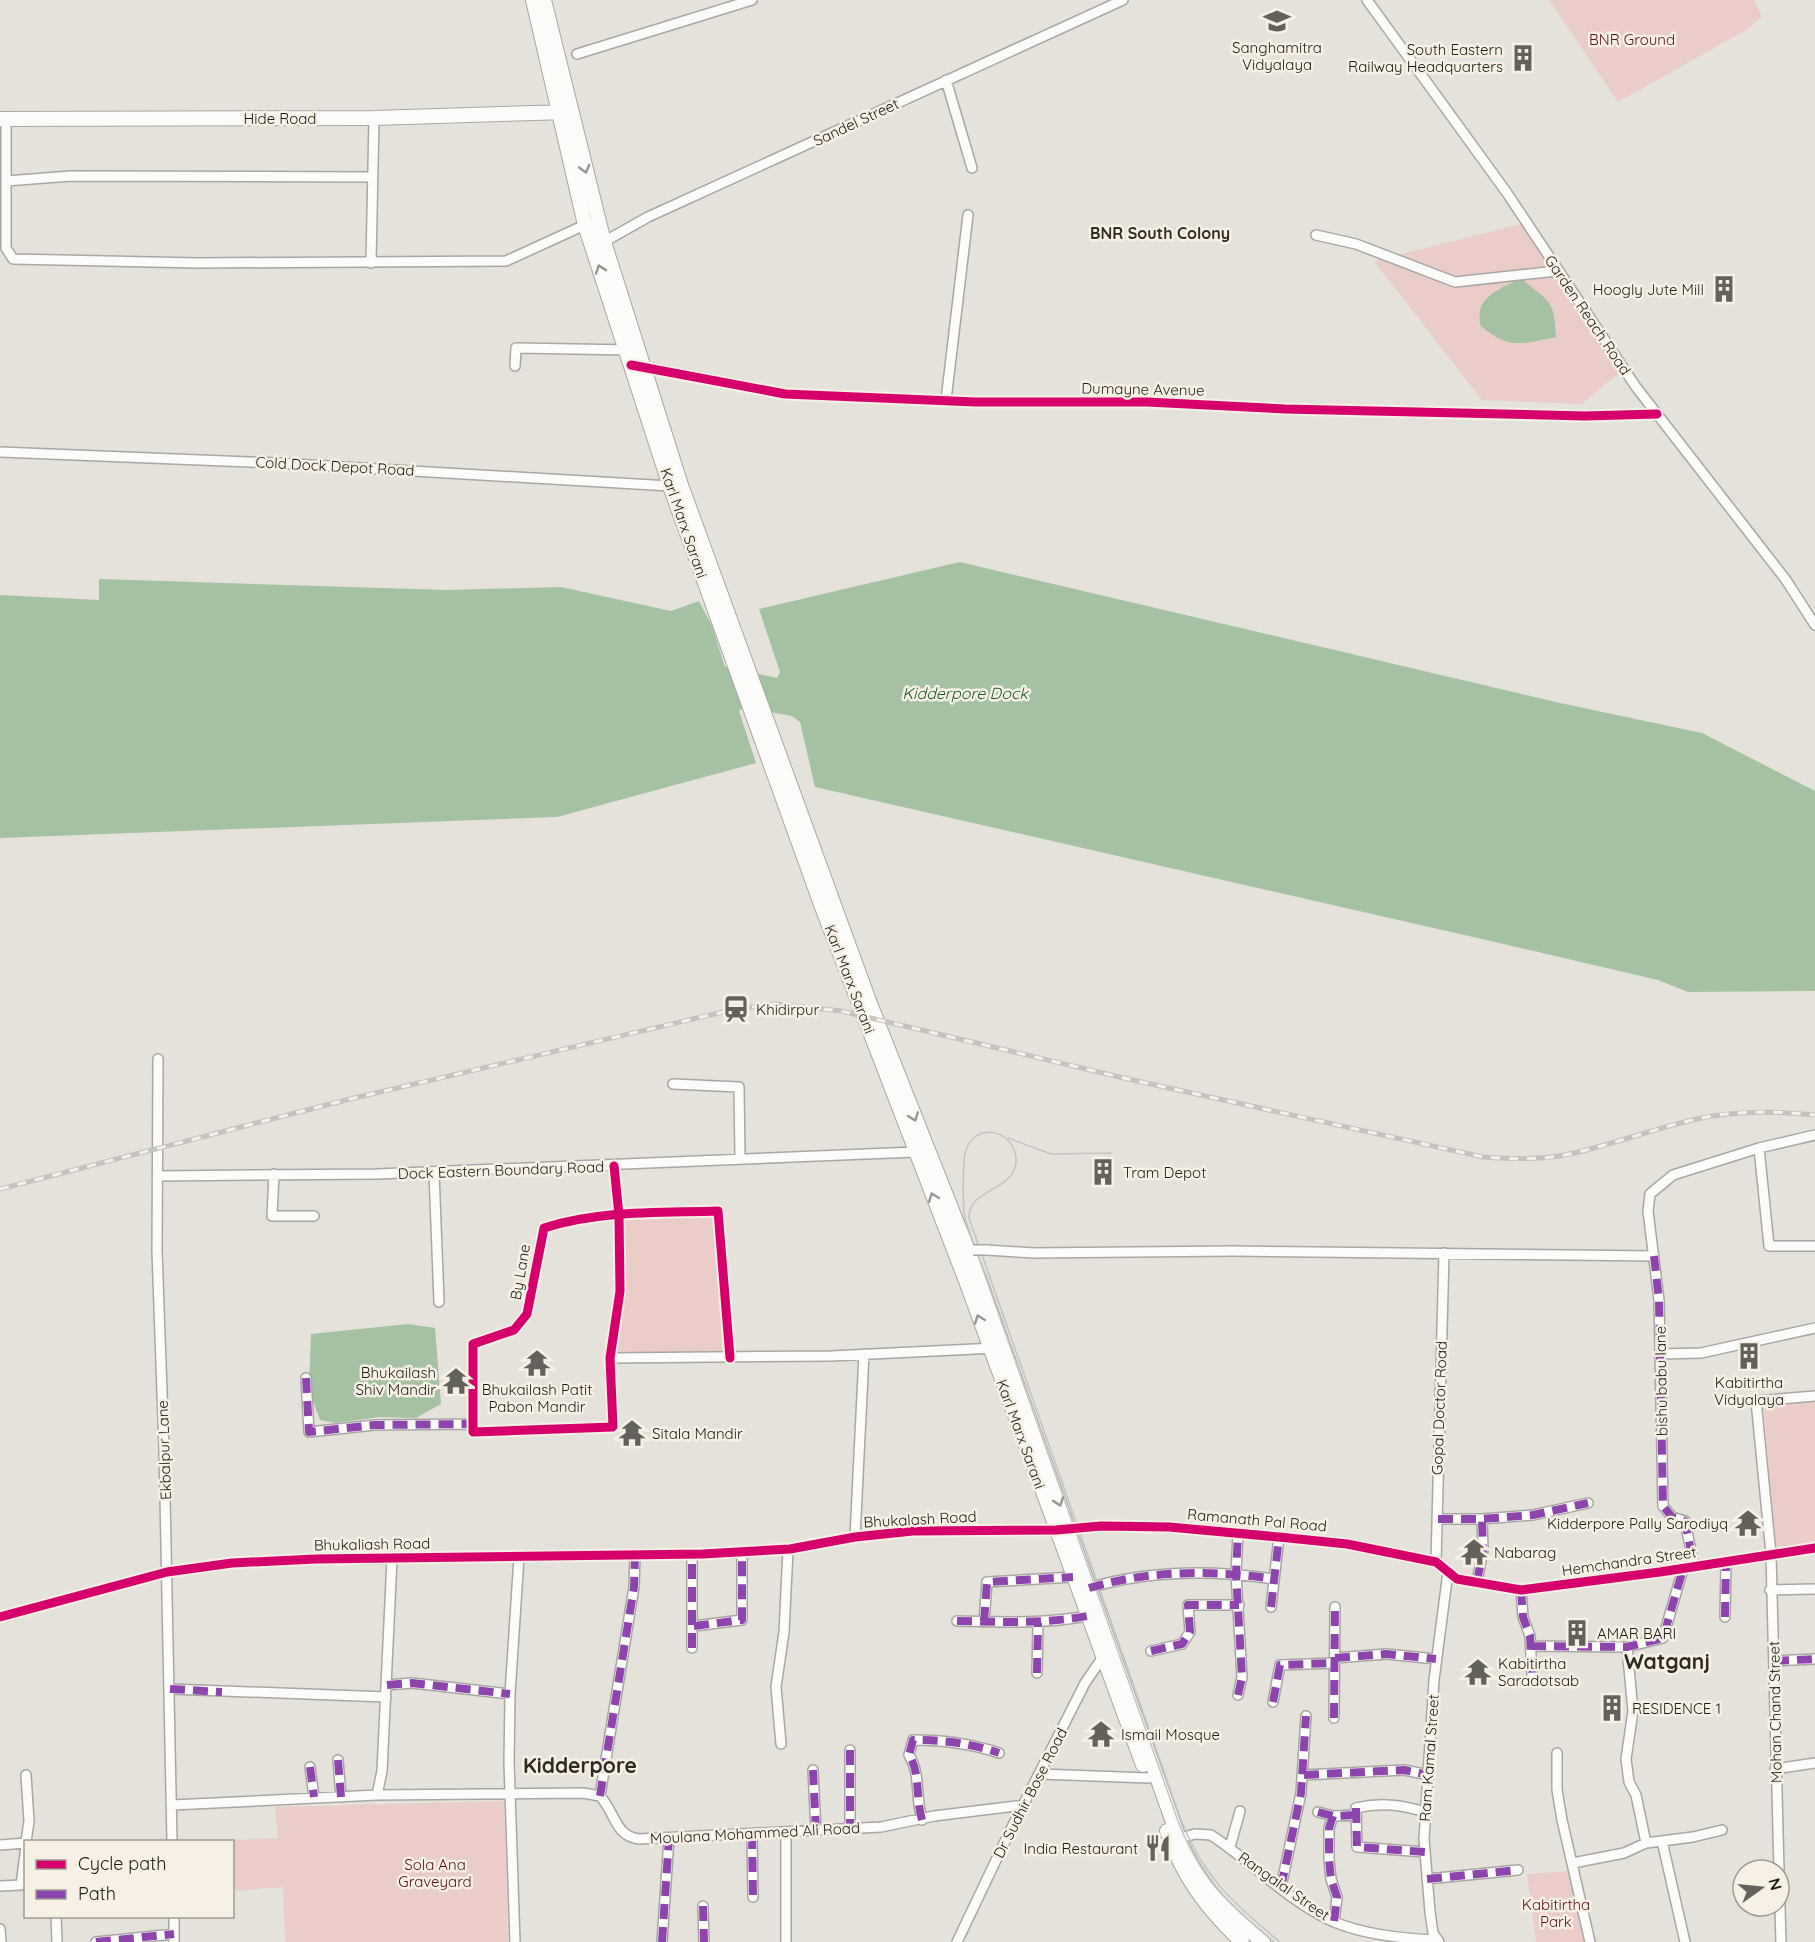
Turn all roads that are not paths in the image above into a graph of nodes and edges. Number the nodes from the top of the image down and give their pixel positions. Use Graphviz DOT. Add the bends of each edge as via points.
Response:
graph roads {
  1 [pos="533,0"];
  2 [pos="544,0"];
  3 [pos="752,0"];
  4 [pos="1123,0"];
  5 [pos="1367,0"];
  6 [pos="577,54"];
  7 [pos="554,61"];
  8 [pos="946,80"];
  9 [pos="565,112"];
  10 [pos="374,118"];
  11 [pos="3,119"];
  12 [pos="972,168"];
  13 [pos="372,177"];
  14 [pos="6,181"];
  15 [pos="969,215"];
  16 [pos="592,222"];
  17 [pos="1316,235"];
  18 [pos="598,245"];
  19 [pos="372,263"];
  20 [pos="1557,271"];
  21 [pos="632,350"];
  22 [pos="515,366"];
  23 [pos="637,366"];
  24 [pos="946,400"];
  25 [pos="1657,414"];
  26 [pos="0,452"];
  27 [pos="670,486"];
  28 [pos="1815,625"];
  29 [pos="733,643"];
  30 [pos="764,730"];
  31 [pos="158,1059"];
  32 [pos="673,1084"];
  33 [pos="1815,1134"];
  34 [pos="1759,1148"];
  35 [pos="915,1152"];
  36 [pos="740,1159"];
  37 [pos="614,1166"];
  38 [pos="434,1172"];
  39 [pos="274,1174"];
  40 [pos="158,1176"];
  41 [pos="619,1215"];
  42 [pos="314,1216"];
  43 [pos="1815,1246"];
  44 [pos="965,1250"];
  45 [pos="1444,1253"];
  46 [pos="1654,1256"];
  47 [pos="439,1302"];
  48 [pos="1815,1328"];
  49 [pos="997,1348"];
  50 [pos="864,1354"];
  51 [pos="1660,1354"];
  52 [pos="610,1358"];
  53 [pos="730,1358"];
  54 [pos="306,1378"];
  55 [pos="1815,1396"];
  56 [pos="473,1424"];
  57 [pos="1588,1503"];
  58 [pos="1438,1520"];
  59 [pos="1482,1520"];
  60 [pos="1062,1529"];
  61 [pos="1238,1533"];
  62 [pos="1280,1537"];
  63 [pos="855,1538"];
  64 [pos="1815,1548"];
  65 [pos="788,1550"];
  66 [pos="746,1551"];
  67 [pos="692,1554"];
  68 [pos="1771,1554"];
  69 [pos="635,1555"];
  70 [pos="519,1557"];
  71 [pos="392,1559"];
  72 [pos="1436,1562"];
  73 [pos="1726,1562"];
  74 [pos="1694,1566"];
  75 [pos="1683,1569"];
  76 [pos="167,1572"];
  77 [pos="1449,1572"];
  78 [pos="1236,1574"];
  79 [pos="1073,1577"];
  80 [pos="1274,1580"];
  81 [pos="1477,1582"];
  82 [pos="1089,1588"];
  83 [pos="1815,1588"];
  84 [pos="1521,1590"];
  85 [pos="1770,1590"];
  86 [pos="1239,1605"];
  87 [pos="1270,1607"];
  88 [pos="1335,1607"];
  89 [pos="1087,1616"];
  90 [pos="0,1617"];
  91 [pos="1725,1617"];
  92 [pos="957,1621"];
  93 [pos="984,1622"];
  94 [pos="1038,1623"];
  95 [pos="694,1626"];
  96 [pos="1531,1646"];
  97 [pos="1627,1647"];
  98 [pos="692,1648"];
  99 [pos="1151,1651"];
  100 [pos="1107,1653"];
  101 [pos="1436,1659"];
  102 [pos="1815,1659"];
  103 [pos="1335,1660"];
  104 [pos="1774,1661"];
  105 [pos="1037,1673"];
  106 [pos="1532,1675"];
  107 [pos="387,1685"];
  108 [pos="170,1689"];
  109 [pos="510,1694"];
  110 [pos="1238,1695"];
  111 [pos="386,1697"];
  112 [pos="1273,1702"];
  113 [pos="1306,1716"];
  114 [pos="1334,1718"];
  115 [pos="781,1744"];
  116 [pos="850,1750"];
  117 [pos="999,1753"];
  118 [pos="1557,1753"];
  119 [pos="338,1760"];
  120 [pos="1815,1763"];
  121 [pos="310,1767"];
  122 [pos="1776,1769"];
  123 [pos="813,1770"];
  124 [pos="1040,1773"];
  125 [pos="26,1775"];
  126 [pos="1304,1775"];
  127 [pos="1429,1775"];
  128 [pos="1152,1776"];
  129 [pos="377,1795"];
  130 [pos="509,1795"];
  131 [pos="600,1796"];
  132 [pos="314,1797"];
  133 [pos="341,1797"];
  134 [pos="172,1805"];
  135 [pos="1024,1805"];
  136 [pos="1240,1810"];
  137 [pos="1318,1812"];
  138 [pos="1426,1812"];
  139 [pos="1356,1815"];
  140 [pos="1333,1816"];
  141 [pos="922,1820"];
  142 [pos="850,1830"];
  143 [pos="1722,1830"];
  144 [pos="816,1831"];
  145 [pos="786,1832"];
  146 [pos="752,1834"];
  147 [pos="669,1838"];
  148 [pos="27,1840"];
  149 [pos="172,1840"];
  150 [pos="1175,1840"];
  151 [pos="1662,1841"];
  152 [pos="1646,1843"];
  153 [pos="24,1844"];
  154 [pos="0,1845"];
  155 [pos="1230,1847"];
  156 [pos="1425,1852"];
  157 [pos="1779,1858"];
  158 [pos="24,1860"];
  159 [pos="1573,1863"];
  160 [pos="1518,1870"];
  161 [pos="1427,1879"];
  162 [pos="0,1886"];
  163 [pos="1281,1887"];
  164 [pos="753,1897"];
  165 [pos="703,1906"];
  166 [pos="56,1918"];
  167 [pos="174,1918"];
  168 [pos="1780,1918"];
  169 [pos="1334,1922"];
  170 [pos="1235,1927"];
  171 [pos="0,1929"];
  172 [pos="174,1938"];
  173 [pos="1409,1941"];
  174 [pos="1438,1941"];
  175 [pos="1,1942"];
  176 [pos="57,1942"];
  177 [pos="101,1942"];
  178 [pos="515,1942"];
  179 [pos="662,1942"];
  180 [pos="704,1942"];
  181 [pos="786,1942"];
  182 [pos="957,1942"];
  183 [pos="1242,1942"];
  184 [pos="1263,1942"];
  185 [pos="1590,1942"];
  186 [pos="1685,1942"];
  187 [pos="1781,1942"];
  1 -- 7 [label="main road, Karl Marx Sarani"];
  2 -- 7 [label="main road"];
  3 -- 6 [label="street"];
  4 -- 8 [label="street, Sandel Street"];
  5 -- 20 [label="street, Garden Reach Road" via="1507,193"];
  7 -- 9 [label="main road, Karl Marx Sarani"];
  8 -- 12 [label="street"];
  8 -- 18 [label="street, Sandel Street" via="648,217"];
  9 -- 10 [label="main road, Hide Road"];
  9 -- 16 [label="main road, Karl Marx Sarani"];
  10 -- 11 [label="main road, Hide Road"];
  10 -- 13 [label="street"];
  11 -- 14 [label="street"];
  13 -- 14 [label="street" via="71,176"];
  13 -- 19 [label="street"];
  14 -- 19 [label="street" via="6,248 13,259"];
  15 -- 24 [label="street"];
  16 -- 18 [label="main road, Karl Marx Sarani"];
  16 -- 19 [label="street" via="506,261"];
  17 -- 20 [label="street" via="1356,244 1455,282"];
  18 -- 21 [label="main road, Karl Marx Sarani"];
  20 -- 25 [label="street, Garden Reach Road"];
  21 -- 22 [label="street" via="516,348"];
  21 -- 23 [label="main road, Karl Marx Sarani"];
  23 -- 24 [label="street, Dumayne Avenue" via="785,393"];
  23 -- 27 [label="main road, Karl Marx Sarani"];
  23 -- 29 [label="main road"];
  24 -- 25 [label="street, Dumayne Avenue" via="1147,402 1586,416"];
  25 -- 28 [label="street, Garden Reach Road" via="1786,580"];
  26 -- 27 [label="street, Cold Dock Depot Road" via="277,463"];
  27 -- 29 [label="main road, Karl Marx Sarani"];
  29 -- 30 [label="main road, Karl Marx Sarani"];
  30 -- 35 [label="main road, Karl Marx Sarani"];
  30 -- 44 [label="main road, one-way"];
  31 -- 40 [label="street, Ekbalpur Lane"];
  32 -- 36 [label="street" via="739,1087"];
  33 -- 34 [label="street"];
  34 -- 43 [label="street" via="1769,1246"];
  34 -- 46 [label="street, bishu babu lane" via="1673,1175 1650,1194 1648,1211"];
  35 -- 36 [label="street, Dock Eastern Boundary Road"];
  44 -- 35 [label="main road, Karl Marx Sarani, one-way"];
  36 -- 37 [label="street, Dock Eastern Boundary Road"];
  37 -- 38 [label="street, Dock Eastern Boundary Road"];
  37 -- 41 [label="street"];
  38 -- 39 [label="street, Dock Eastern Boundary Road"];
  38 -- 47 [label="street"];
  39 -- 40 [label="street, Dock Eastern Boundary Road"];
  39 -- 42 [label="street" via="272,1216"];
  40 -- 76 [label="street, Ekbalpur Lane"];
  41 -- 52 [label="street" via="620,1292"];
  41 -- 53 [label="street" via="718,1211"];
  41 -- 56 [label="street, By Lane" via="544,1228 527,1314 514,1330 473,1344"];
  44 -- 45 [label="street, bridge"];
  44 -- 49 [label="main road, Karl Marx Sarani"];
  45 -- 46 [label="street"];
  45 -- 58 [label="street, Gopal Doctor Road"];
  46 -- 51 [label="street, bishu babu lane"];
  48 -- 51 [label="street" via="1701,1353"];
  49 -- 50 [label="street"];
  49 -- 60 [label="main road, Karl Marx Sarani"];
  50 -- 53 [label="street"];
  50 -- 63 [label="street"];
  51 -- 74 [label="street, bishu babu lane" via="1663,1506 1672,1516 1685,1521"];
  52 -- 53 [label="street"];
  52 -- 56 [label="street" via="613,1427 473,1432"];
  54 -- 56 [label="street" via="309,1432 375,1425"];
  55 -- 68 [label="street, Mohan Chand Street" via="1756,1401"];
  57 -- 59 [label="street" via="1533,1515"];
  58 -- 59 [label="street"];
  58 -- 72 [label="street, Gopal Doctor Road"];
  59 -- 81 [label="street" via="1483,1550"];
  60 -- 61 [label="street, Ramanath Pal Road" via="1169,1527"];
  60 -- 63 [label="street, Bhukalash Road" via="913,1531"];
  60 -- 79 [label="main road, Karl Marx Sarani"];
  60 -- 82 [label="main road"];
  61 -- 62 [label="street, Ramanath Pal Road"];
  61 -- 78 [label="street"];
  62 -- 72 [label="street, Ramanath Pal Road" via="1347,1544"];
  62 -- 80 [label="street"];
  63 -- 65 [label="street, Bhukalash Road"];
  64 -- 68 [label="street, Hemchandra Street"];
  65 -- 66 [label="street, Bhukalash Road"];
  65 -- 115 [label="street" via="784,1632 776,1687"];
  66 -- 67 [label="street, Bhukaliash Road"];
  66 -- 95 [label="street" via="742,1620"];
  67 -- 69 [label="street, Bhukaliash Road"];
  67 -- 95 [label="street"];
  68 -- 73 [label="street, Hemchandra Street"];
  68 -- 85 [label="street, Mohan Chand Street"];
  69 -- 70 [label="street, Bhukaliash Road"];
  69 -- 131 [label="street" via="634,1587"];
  70 -- 71 [label="street, Bhukaliash Road"];
  70 -- 109 [label="street"];
  71 -- 76 [label="street, Bhukaliash Road" via="232,1563"];
  71 -- 107 [label="street"];
  72 -- 77 [label="street, Ramanath Pal Road"];
  73 -- 74 [label="street, Hemchandra Street"];
  73 -- 91 [label="street"];
  74 -- 75 [label="street, Hemchandra Street"];
  75 -- 84 [label="street, Hemchandra Street"];
  75 -- 97 [label="street" via="1663,1638"];
  76 -- 90 [label="street, Bhukaliash Road"];
  76 -- 108 [label="street, Ekbalpur Lane"];
  77 -- 81 [label="street, Hemchandra Street" via="1457,1579"];
  77 -- 101 [label="street, Ram Kamal Street"];
  78 -- 80 [label="street"];
  78 -- 82 [label="street" via="1191,1572"];
  78 -- 86 [label="street"];
  79 -- 89 [label="main road, Karl Marx Sarani"];
  79 -- 93 [label="street" via="987,1581"];
  80 -- 87 [label="street"];
  81 -- 84 [label="street, Hemchandra Street"];
  82 -- 100 [label="main road"];
  83 -- 85 [label="street"];
  84 -- 96 [label="street"];
  85 -- 104 [label="street, Mohan Chand Street"];
  86 -- 99 [label="street" via="1188,1605 1190,1632 1182,1644"];
  86 -- 110 [label="street" via="1242,1677"];
  88 -- 103 [label="street"];
  89 -- 94 [label="street"];
  89 -- 100 [label="main road, Karl Marx Sarani"];
  92 -- 93 [label="street"];
  93 -- 94 [label="street"];
  94 -- 105 [label="street"];
  95 -- 98 [label="street"];
  96 -- 97 [label="street"];
  96 -- 106 [label="street"];
  97 -- 152 [label="street" via="1633,1711 1626,1759"];
  100 -- 124 [label="street, Dr Sudhir Bose Road"];
  100 -- 128 [label="main road, Karl Marx Sarani"];
  101 -- 103 [label="street" via="1386,1654"];
  101 -- 127 [label="street, Ram Kamal Street"];
  102 -- 104 [label="street"];
  103 -- 112 [label="street" via="1280,1665"];
  103 -- 114 [label="street"];
  104 -- 122 [label="street, Mohan Chand Street"];
  107 -- 109 [label="street" via="412,1683"];
  107 -- 111 [label="street"];
  108 -- 111 [label="street"];
  108 -- 134 [label="street, Ekbalpur Lane"];
  109 -- 130 [label="street"];
  111 -- 129 [label="street"];
  113 -- 126 [label="street"];
  116 -- 142 [label="street"];
  117 -- 141 [label="street" via="933,1738 913,1740 909,1755 917,1767 916,1800"];
  118 -- 159 [label="street" via="1557,1790"];
  119 -- 133 [label="street"];
  120 -- 122 [label="street"];
  121 -- 132 [label="street"];
  122 -- 157 [label="street, Mohan Chand Street"];
  123 -- 144 [label="street"];
  124 -- 128 [label="street"];
  124 -- 135 [label="street, Dr Sudhir Bose Road"];
  125 -- 148 [label="street"];
  126 -- 127 [label="street" via="1404,1770"];
  126 -- 163 [label="street"];
  127 -- 138 [label="street, Ram Kamal Street"];
  128 -- 150 [label="main road, Karl Marx Sarani"];
  129 -- 130 [label="street"];
  129 -- 133 [label="street"];
  130 -- 131 [label="street"];
  130 -- 178 [label="street"];
  131 -- 147 [label="street, Moulana Mohammed Ali Road" via="626,1837"];
  132 -- 133 [label="street"];
  132 -- 134 [label="street"];
  134 -- 149 [label="street, Ekbalpur Lane"];
  135 -- 141 [label="street, Moulana Mohammed Ali Road"];
  135 -- 182 [label="street, Dr Sudhir Bose Road"];
  136 -- 155 [label="street"];
  137 -- 140 [label="street"];
  138 -- 139 [label="street" via="1377,1803 1356,1808"];
  138 -- 156 [label="street, Ram Kamal Street"];
  139 -- 140 [label="street"];
  139 -- 156 [label="street" via="1357,1847"];
  140 -- 169 [label="street" via="1329,1860 1337,1897"];
  141 -- 142 [label="street, Moulana Mohammed Ali Road"];
  142 -- 144 [label="street, Moulana Mohammed Ali Road"];
  143 -- 151 [label="street"];
  144 -- 145 [label="street, Moulana Mohammed Ali Road"];
  145 -- 146 [label="street, Moulana Mohammed Ali Road"];
  145 -- 181 [label="street"];
  146 -- 147 [label="street, Moulana Mohammed Ali Road"];
  146 -- 164 [label="street"];
  147 -- 179 [label="street"];
  150 -- 155 [label="street, Rangalal Street" via="1195,1834 1210,1835"];
  150 -- 170 [label="main road, Karl Marx Sarani" via="1186,1877 1202,1900"];
  151 -- 152 [label="street"];
  151 -- 186 [label="street"];
  152 -- 159 [label="street" via="1624,1853"];
  153 -- 154 [label="street"];
  155 -- 163 [label="street, Rangalal Street"];
  156 -- 161 [label="street, Ram Kamal Street"];
  158 -- 162 [label="street" via="21,1885"];
  159 -- 185 [label="street"];
  160 -- 161 [label="street"];
  161 -- 174 [label="street, Ram Kamal Street" via="1433,1933"];
  163 -- 169 [label="street, Rangalal Street"];
  165 -- 180 [label="street"];
  166 -- 176 [label="street"];
  167 -- 172 [label="street"];
  168 -- 187 [label="street, Mohan Chand Street"];
  169 -- 173 [label="street, Rangalal Street"];
  170 -- 183 [label="main road"];
  170 -- 184 [label="main road, Karl Marx Sarani"];
  171 -- 175 [label="street"];
  172 -- 177 [label="street"];
  173 -- 174 [label="street, Rangalal Street"];
}
